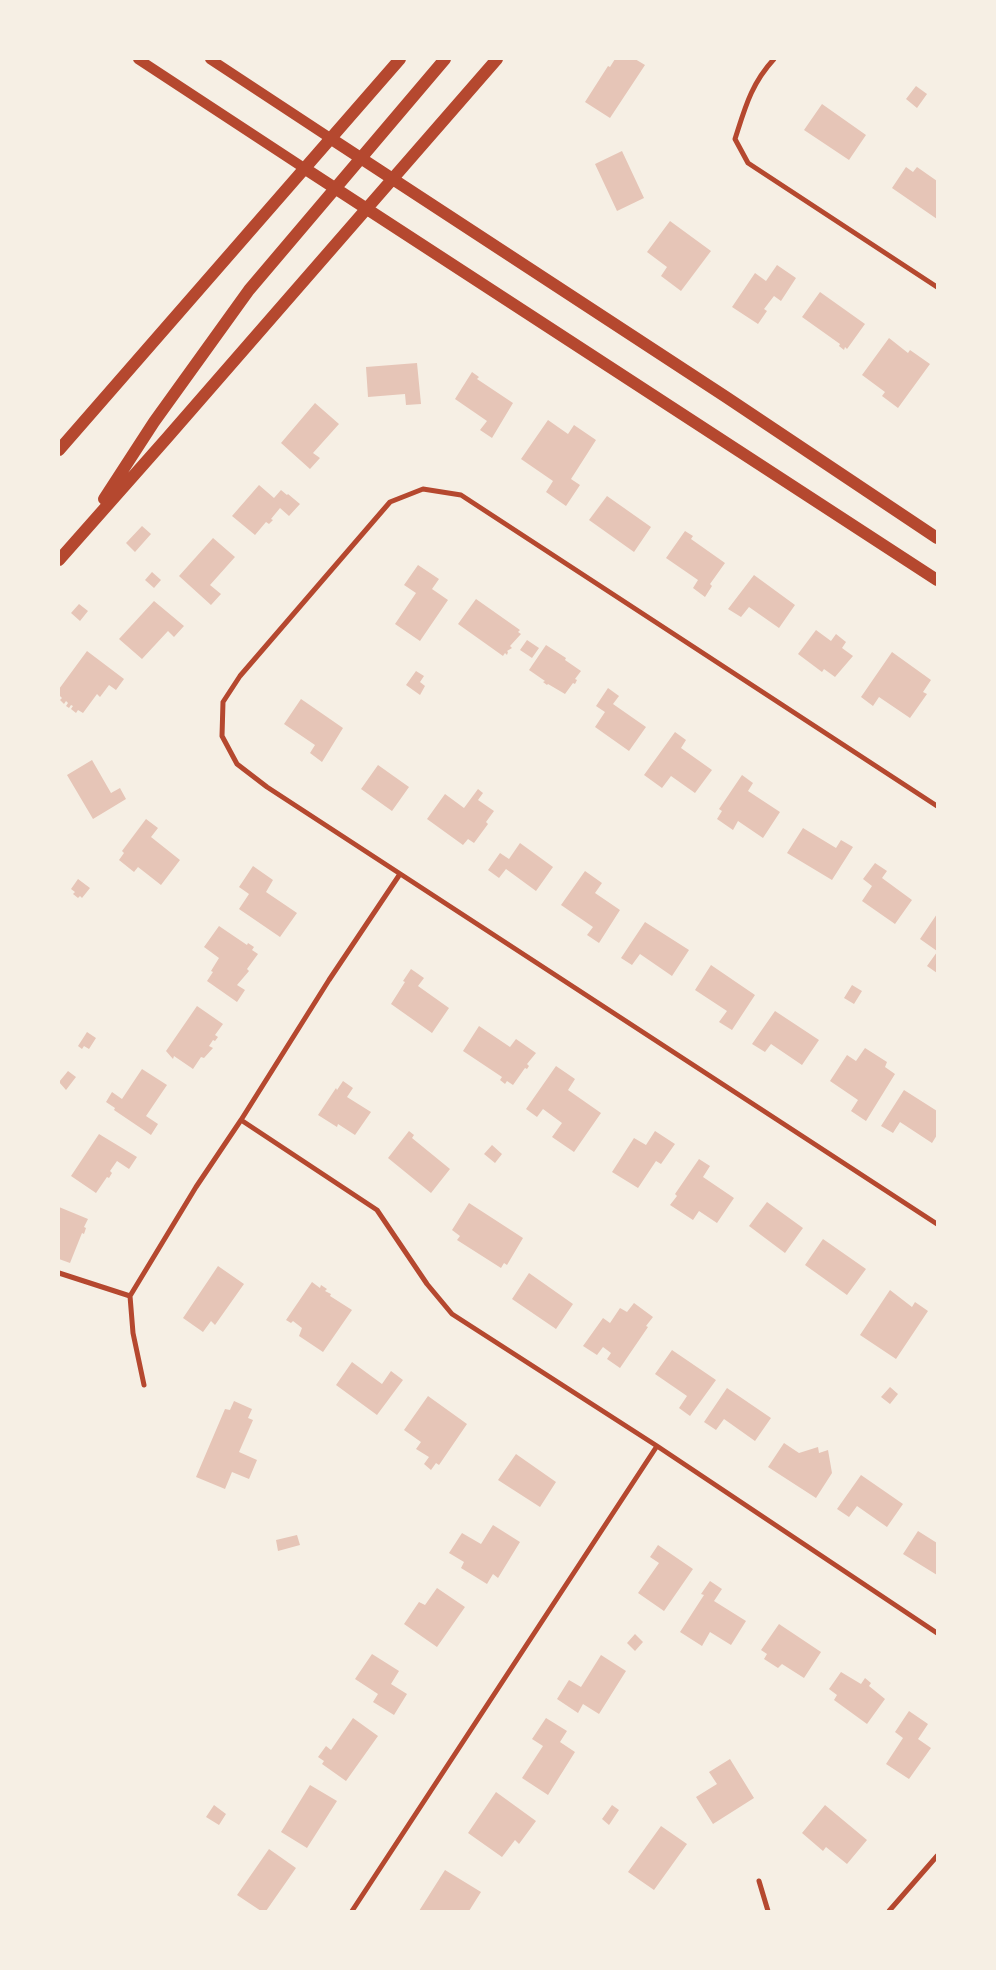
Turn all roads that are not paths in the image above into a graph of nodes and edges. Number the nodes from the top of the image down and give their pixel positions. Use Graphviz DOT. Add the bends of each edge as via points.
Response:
graph roads {
  1 [pos="138,59"];
  2 [pos="210,59"];
  3 [pos="400,59"];
  4 [pos="445,59"];
  5 [pos="497,59"];
  6 [pos="774,59"];
  7 [pos="330,138"];
  8 [pos="362,158"];
  9 [pos="304,168"];
  10 [pos="394,178"];
  11 [pos="336,189"];
  12 [pos="366,209"];
  13 [pos="937,287"];
  14 [pos="59,450"];
  15 [pos="84,531"];
  16 [pos="937,538"];
  17 [pos="59,560"];
  18 [pos="937,580"];
  19 [pos="937,806"];
  20 [pos="400,874"];
  21 [pos="241,1120"];
  22 [pos="937,1224"];
  23 [pos="59,1273"];
  24 [pos="130,1296"];
  25 [pos="144,1385"];
  26 [pos="657,1446"];
  27 [pos="937,1633"];
  28 [pos="937,1856"];
  29 [pos="759,1881"];
  30 [pos="352,1911"];
  31 [pos="768,1911"];
  32 [pos="889,1911"];
  1 -- 9 [label="main road"];
  2 -- 7 [label="main road"];
  3 -- 7 [label="main road"];
  4 -- 8 [label="main road"];
  5 -- 10 [label="main road"];
  6 -- 13 [label="street" via="749,94 734,139 748,163"];
  7 -- 8 [label="main road"];
  7 -- 9 [label="main road"];
  8 -- 10 [label="main road"];
  8 -- 11 [label="main road"];
  9 -- 11 [label="main road"];
  9 -- 14 [label="main road"];
  10 -- 12 [label="main road"];
  10 -- 16 [label="main road"];
  11 -- 12 [label="main road"];
  11 -- 15 [label="main road" via="217,333 154,422"];
  12 -- 15 [label="main road"];
  12 -- 18 [label="main road"];
  15 -- 17 [label="main road"];
  19 -- 20 [label="street" via="461,496 423,489 390,502 240,676 223,702 222,736 237,764"];
  20 -- 21 [label="street" via="328,980"];
  20 -- 22 [label="street"];
  21 -- 24 [label="street"];
  21 -- 26 [label="street" via="377,1210 427,1284 452,1314"];
  23 -- 24 [label="street"];
  24 -- 25 [label="street" via="133,1332"];
  26 -- 27 [label="street"];
  26 -- 30 [label="street"];
  28 -- 32 [label="street"];
  29 -- 31 [label="street"];
}
